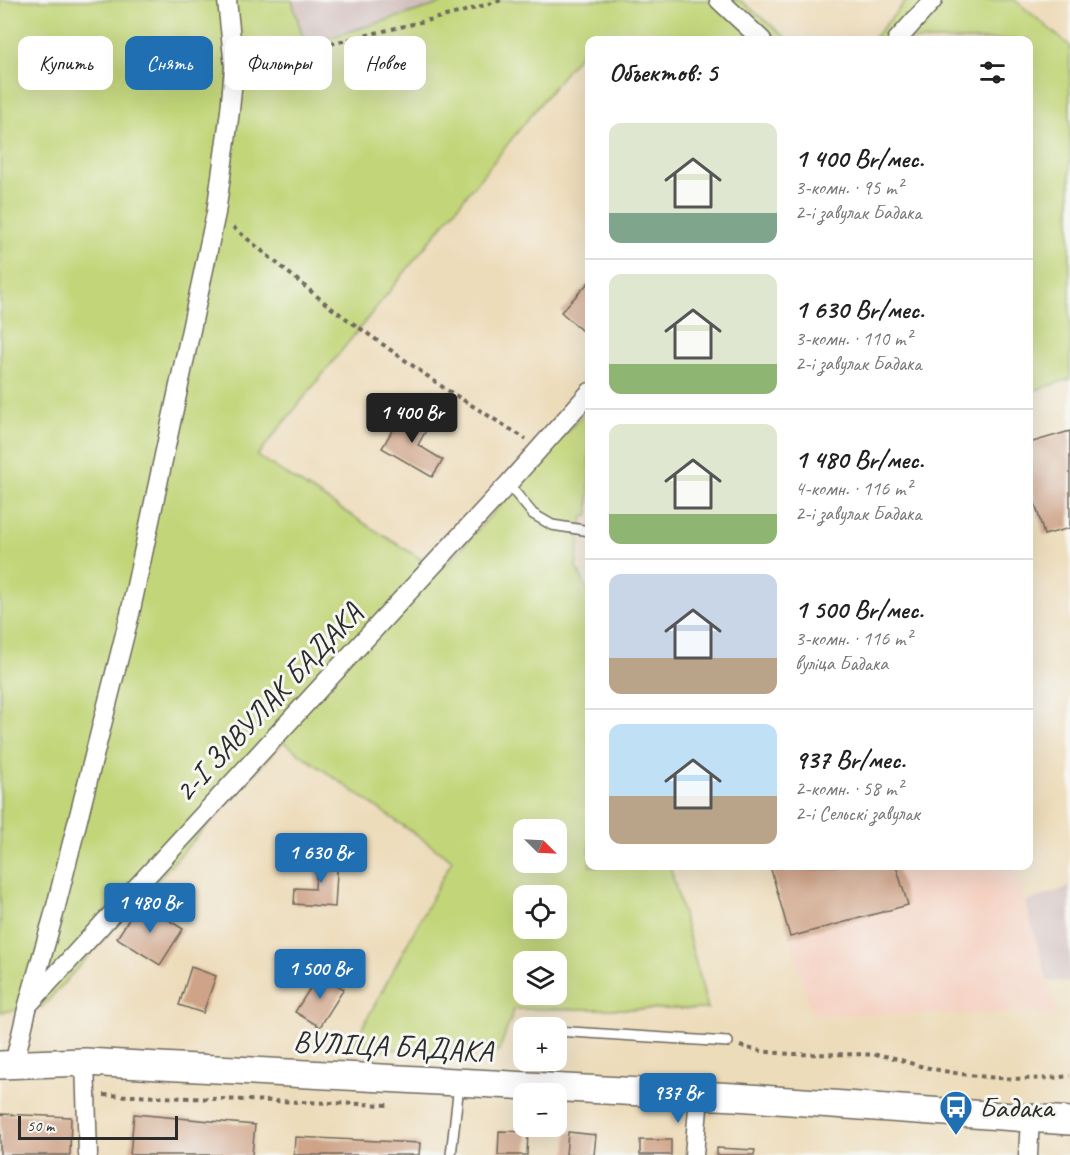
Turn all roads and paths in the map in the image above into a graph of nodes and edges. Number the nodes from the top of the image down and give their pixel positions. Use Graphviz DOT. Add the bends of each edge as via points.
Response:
graph roads {
  1 [pos="227,0"];
  2 [pos="502,0"];
  3 [pos="719,0"];
  4 [pos="933,0"];
  5 [pos="231,36"];
  6 [pos="758,36"];
  7 [pos="901,36"];
  8 [pos="332,43"];
  9 [pos="232,90"];
  10 [pos="216,213"];
  11 [pos="585,398"];
  12 [pos="541,448"];
  13 [pos="508,484"];
  14 [pos="585,530"];
  15 [pos="28,1005"];
  16 [pos="567,1032"];
  17 [pos="728,1042"];
  18 [pos="85,1062"];
  19 [pos="7,1065"];
  20 [pos="1070,1076"];
  21 [pos="459,1083"];
  22 [pos="86,1094"];
  23 [pos="699,1096"];
  24 [pos="396,1105"];
  25 [pos="1030,1119"];
  26 [pos="1070,1121"];
  27 [pos="88,1155"];
  28 [pos="451,1155"];
  29 [pos="694,1155"];
  30 [pos="1028,1155"];
  1 -- 5 [label="street"];
  2 -- 8 [label="path"];
  3 -- 6 [label="street"];
  4 -- 7 [label="street"];
  9 -- 10 [label="street"];
  10 -- 12 [label="path" via="330,307 447,390"];
  10 -- 15 [label="street" via="130,614"];
  11 -- 12 [label="street, 2-І ЗАВУЛАК БАДАКА"];
  12 -- 13 [label="street, 2-І ЗАВУЛАК БАДАКА"];
  13 -- 14 [label="lane" via="533,514 552,525"];
  13 -- 15 [label="street, 2-І ЗАВУЛАК БАДАКА"];
  15 -- 19 [label="street, 2-І ЗАВУЛАК БАДАКА"];
  16 -- 17 [label="lane"];
  17 -- 20 [label="path" via="748,1048 818,1055 879,1054 970,1076"];
  18 -- 19 [label="main road, ВУЛІЦА БАДАКА"];
  18 -- 21 [label="main road, ВУЛІЦА БАДАКА"];
  18 -- 22 [label="street"];
  21 -- 23 [label="main road, ВУЛІЦА БАДАКА"];
  21 -- 28 [label="lane"];
  22 -- 24 [label="path"];
  22 -- 27 [label="street"];
  23 -- 25 [label="main road, ВУЛІЦА БАДАКА"];
  23 -- 29 [label="street"];
  25 -- 26 [label="main road, ВУЛІЦА БАДАКА"];
  25 -- 30 [label="street"];
}
